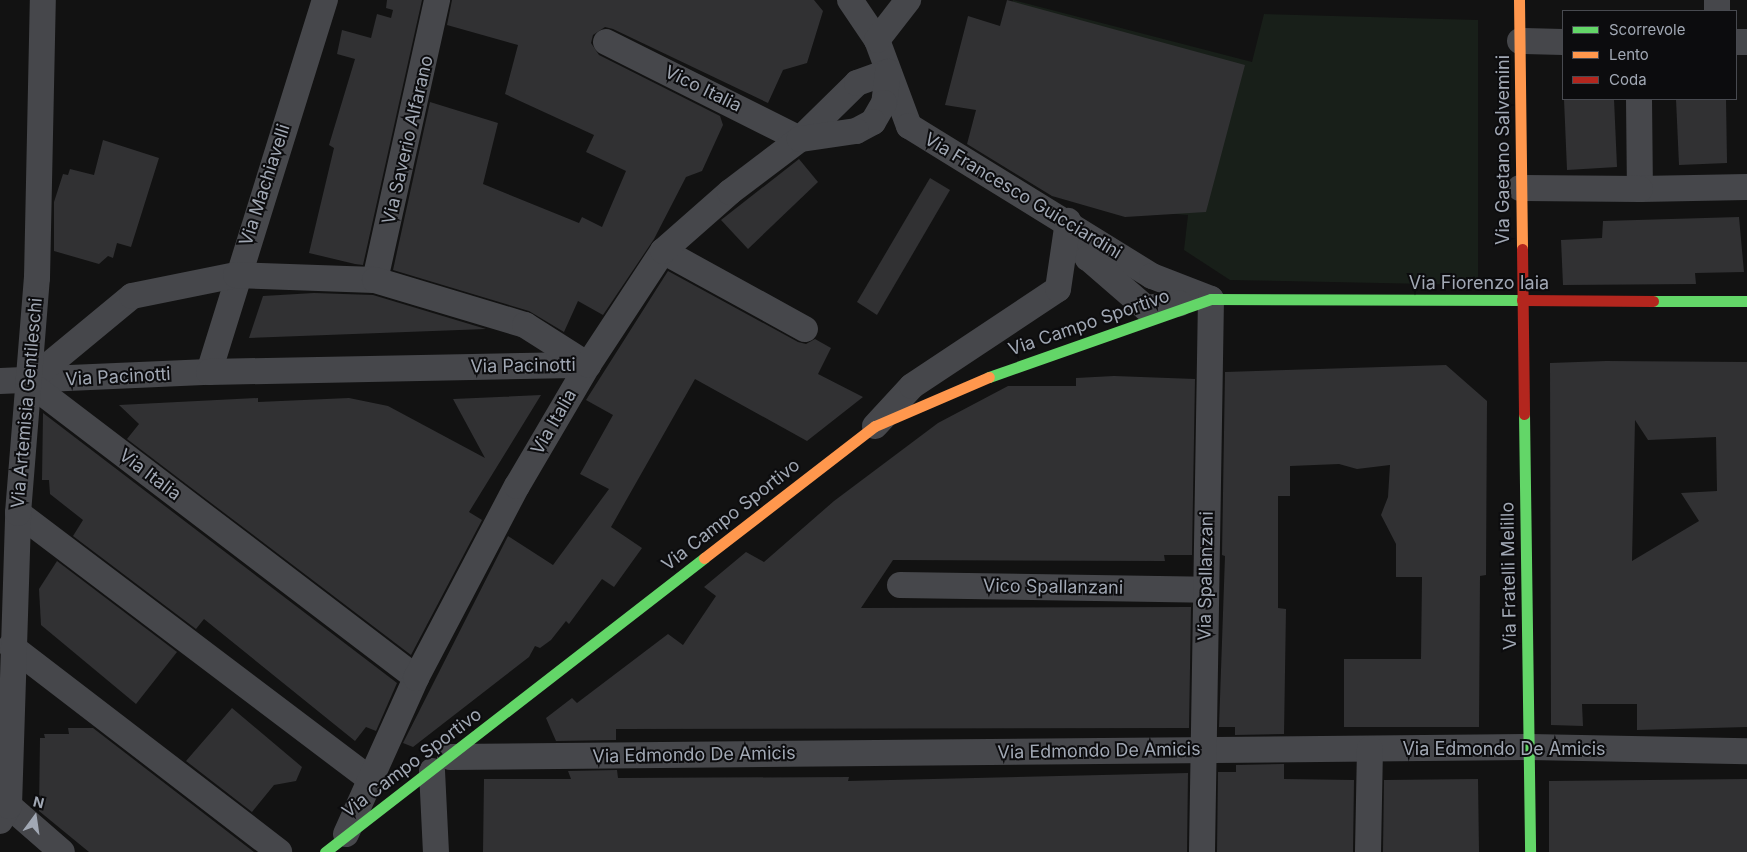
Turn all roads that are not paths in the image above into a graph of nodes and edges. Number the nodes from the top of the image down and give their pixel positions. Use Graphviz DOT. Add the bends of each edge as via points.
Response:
graph roads {
  1 [pos="43,0"];
  2 [pos="325,0"];
  3 [pos="437,0"];
  4 [pos="850,0"];
  5 [pos="908,0"];
  6 [pos="1520,0"];
  7 [pos="877,40"];
  8 [pos="606,42"];
  9 [pos="1520,42"];
  10 [pos="1562,42"];
  11 [pos="888,72"];
  12 [pos="1639,100"];
  13 [pos="800,139"];
  14 [pos="1747,187"];
  15 [pos="1520,188"];
  16 [pos="1640,189"];
  17 [pos="1068,221"];
  18 [pos="663,251"];
  19 [pos="236,275"];
  20 [pos="375,280"];
  21 [pos="1211,300"];
  22 [pos="1521,300"];
  23 [pos="1747,301"];
  24 [pos="805,329"];
  25 [pos="588,365"];
  26 [pos="209,372"];
  27 [pos="0,381"];
  28 [pos="28,382"];
  29 [pos="875,426"];
  30 [pos="18,513"];
  31 [pos="900,585"];
  32 [pos="1206,590"];
  33 [pos="11,646"];
  34 [pos="416,678"];
  35 [pos="1530,747"];
  36 [pos="1370,749"];
  37 [pos="1204,750"];
  38 [pos="1747,750"];
  39 [pos="441,764"];
  40 [pos="371,780"];
  41 [pos="3,808"];
  42 [pos="346,834"];
  43 [pos="62,852"];
  44 [pos="279,852"];
  45 [pos="325,852"];
  46 [pos="436,852"];
  47 [pos="1202,852"];
  48 [pos="1368,852"];
  49 [pos="1530,852"];
  1 -- 28 [label="street, Via Artemisia Gentileschi" via="37,278"];
  2 -- 19 [label="street, Via Machiavelli"];
  3 -- 20 [label="street, Via Saverio Alfarano"];
  4 -- 7 [label="street, Via Francesco Guicciardini"];
  5 -- 7 [label="street"];
  6 -- 9 [label="street, Via Gaetano Salvemini"];
  7 -- 11 [label="street, Via Francesco Guicciardini"];
  8 -- 13 [label="street, Vico Italia"];
  9 -- 10 [label="street"];
  9 -- 15 [label="street, Via Gaetano Salvemini"];
  11 -- 13 [label="street, Via Italia" via="857,83"];
  11 -- 13 [label="street, Via Italia" via="884,102 873,122 856,131"];
  11 -- 17 [label="street, Via Francesco Guicciardini" via="909,126 976,170"];
  12 -- 16 [label="street"];
  13 -- 18 [label="street, Via Italia" via="730,192"];
  14 -- 16 [label="street"];
  15 -- 16 [label="street"];
  15 -- 22 [label="street, Via Gaetano Salvemini"];
  17 -- 21 [label="street, Via Francesco Guicciardini" via="1152,276"];
  17 -- 29 [label="street" via="1058,289 912,386"];
  18 -- 24 [label="street"];
  18 -- 25 [label="street, Via Italia"];
  19 -- 20 [label="street, Via Pacinotti"];
  19 -- 26 [label="street, Via Machiavelli"];
  19 -- 28 [label="street, Via Pacinotti" via="132,296"];
  20 -- 25 [label="street, Via Pacinotti" via="525,325"];
  21 -- 22 [label="street, Via Fiorenzo Iaia"];
  21 -- 29 [label="street, Via Campo Sportivo" via="1025,362"];
  21 -- 32 [label="street, Via Spallanzani"];
  22 -- 23 [label="street, Via Fiorenzo Iaia"];
  22 -- 35 [label="street, Via Fratelli Melillo"];
  25 -- 26 [label="street, Via Pacinotti"];
  25 -- 34 [label="street, Via Italia" via="517,486"];
  26 -- 28 [label="street, Via Pacinotti"];
  27 -- 28 [label="street"];
  28 -- 30 [label="street, Via Artemisia Gentileschi"];
  28 -- 34 [label="street, Via Italia"];
  29 -- 39 [label="street, Via Campo Sportivo"];
  30 -- 33 [label="street, Via Artemisia Gentileschi"];
  30 -- 40 [label="street"];
  31 -- 32 [label="street, Vico Spallanzani"];
  32 -- 37 [label="street, Via Spallanzani"];
  33 -- 41 [label="street, Via Artemisia Gentileschi"];
  33 -- 44 [label="street"];
  34 -- 40 [label="street, Via Italia"];
  35 -- 36 [label="street, Via Edmondo De Amicis"];
  35 -- 38 [label="street, Via Edmondo De Amicis"];
  35 -- 49 [label="street, Via Fratelli Melillo"];
  36 -- 37 [label="street, Via Edmondo De Amicis"];
  36 -- 48 [label="street"];
  37 -- 39 [label="street, Via Edmondo De Amicis"];
  37 -- 47 [label="street, Via Spallanzani"];
  39 -- 42 [label="street, Via Campo Sportivo"];
  39 -- 46 [label="street"];
  40 -- 42 [label="street, Via Italia"];
  41 -- 43 [label="street"];
  42 -- 45 [label="street, Via Campo Sportivo"];
}
